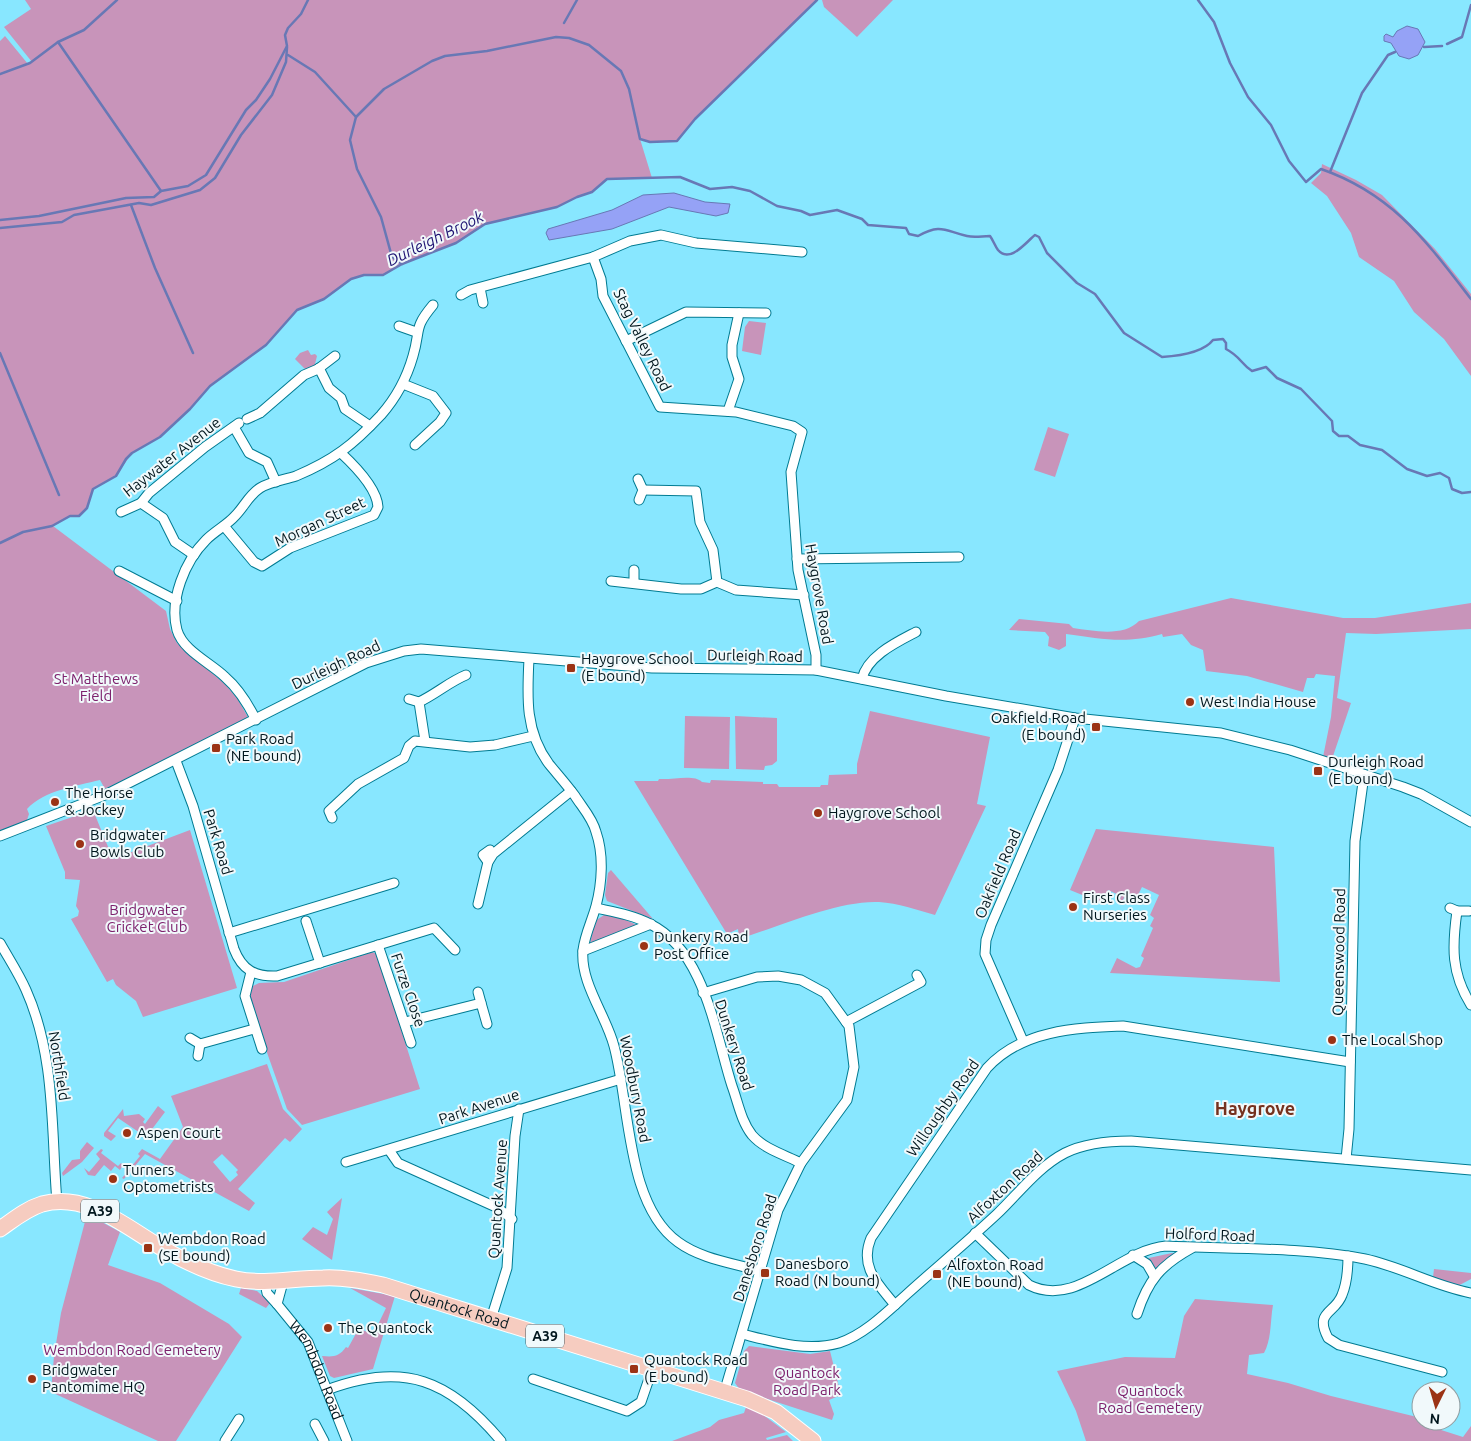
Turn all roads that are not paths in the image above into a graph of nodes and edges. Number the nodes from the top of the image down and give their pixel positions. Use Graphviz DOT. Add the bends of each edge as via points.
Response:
graph roads {
  1 [pos="802,252"];
  2 [pos="593,257"];
  3 [pos="480,288"];
  4 [pos="461,295"];
  5 [pos="482,303"];
  6 [pos="433,305"];
  7 [pos="739,313"];
  8 [pos="766,313"];
  9 [pos="399,326"];
  10 [pos="416,332"];
  11 [pos="626,341"];
  12 [pos="335,356"];
  13 [pos="320,368"];
  14 [pos="402,384"];
  15 [pos="455,407"];
  16 [pos="728,412"];
  17 [pos="446,413"];
  18 [pos="240,423"];
  19 [pos="370,426"];
  20 [pos="802,432"];
  21 [pos="415,445"];
  22 [pos="342,453"];
  23 [pos="638,479"];
  24 [pos="696,480"];
  25 [pos="276,482"];
  26 [pos="643,490"];
  27 [pos="696,491"];
  28 [pos="639,500"];
  29 [pos="141,503"];
  30 [pos="121,512"];
  31 [pos="224,526"];
  32 [pos="194,555"];
  33 [pos="959,557"];
  34 [pos="797,559"];
  35 [pos="634,570"];
  36 [pos="119,571"];
  37 [pos="611,581"];
  38 [pos="717,582"];
  39 [pos="634,584"];
  40 [pos="804,595"];
  41 [pos="177,601"];
  42 [pos="916,632"];
  43 [pos="529,659"];
  44 [pos="816,670"];
  45 [pos="466,675"];
  46 [pos="862,679"];
  47 [pos="408,700"];
  48 [pos="419,702"];
  49 [pos="1075,718"];
  50 [pos="256,720"];
  51 [pos="533,736"];
  52 [pos="424,741"];
  53 [pos="176,760"];
  54 [pos="1364,775"];
  55 [pos="571,791"];
  56 [pos="332,818"];
  57 [pos="1471,822"];
  58 [pos="0,836"];
  59 [pos="490,850"];
  60 [pos="488,862"];
  61 [pos="394,883"];
  62 [pos="478,904"];
  63 [pos="596,908"];
  64 [pos="1469,911"];
  65 [pos="306,921"];
  66 [pos="651,924"];
  67 [pos="229,933"];
  68 [pos="0,944"];
  69 [pos="378,945"];
  70 [pos="455,950"];
  71 [pos="583,951"];
  72 [pos="320,963"];
  73 [pos="251,972"];
  74 [pos="918,976"];
  75 [pos="478,992"];
  76 [pos="703,993"];
  77 [pos="481,1004"];
  78 [pos="1471,1005"];
  79 [pos="405,1022"];
  80 [pos="846,1022"];
  81 [pos="487,1024"];
  82 [pos="254,1029"];
  83 [pos="190,1038"];
  84 [pos="1023,1041"];
  85 [pos="411,1043"];
  86 [pos="200,1044"];
  87 [pos="262,1049"];
  88 [pos="198,1056"];
  89 [pos="1350,1062"];
  90 [pos="621,1079"];
  91 [pos="519,1109"];
  92 [pos="389,1150"];
  93 [pos="1346,1159"];
  94 [pos="346,1162"];
  95 [pos="801,1163"];
  96 [pos="1471,1170"];
  97 [pos="57,1202"];
  98 [pos="512,1219"];
  99 [pos="0,1229"];
  100 [pos="975,1233"];
  101 [pos="1192,1248"];
  102 [pos="1133,1255"];
  103 [pos="1348,1256"];
  104 [pos="760,1271"];
  105 [pos="1154,1276"];
  106 [pos="264,1282"];
  107 [pos="282,1282"];
  108 [pos="1471,1293"];
  109 [pos="278,1304"];
  110 [pos="895,1305"];
  111 [pos="1136,1314"];
  112 [pos="490,1319"];
  113 [pos="742,1334"];
  114 [pos="652,1370"];
  115 [pos="1442,1372"];
  116 [pos="533,1380"];
  117 [pos="328,1390"];
  118 [pos="724,1393"];
  119 [pos="239,1419"];
  120 [pos="315,1424"];
  121 [pos="799,1435"];
  122 [pos="225,1441"];
  123 [pos="324,1441"];
  124 [pos="347,1441"];
  125 [pos="501,1441"];
  126 [pos="813,1441"];
  1 -- 2 [label="street" via="696,243 661,235 630,241"];
  2 -- 3 [label="street"];
  2 -- 11 [label="street, Stag Valley Road" via="603,296"];
  3 -- 4 [label="street"];
  3 -- 5 [label="street"];
  6 -- 10 [label="street" via="420,320"];
  7 -- 8 [label="street"];
  7 -- 11 [label="street" via="686,312"];
  7 -- 16 [label="street" via="732,357 739,379"];
  9 -- 10 [label="street"];
  10 -- 14 [label="street" via="415,348"];
  11 -- 16 [label="street, Stag Valley Road" via="660,407"];
  12 -- 13 [label="street, Haywater Avenue"];
  13 -- 18 [label="street, Haywater Avenue" via="304,375 260,413"];
  13 -- 19 [label="street" via="329,388 341,398 345,409"];
  14 -- 17 [label="street" via="434,396"];
  14 -- 19 [label="street"];
  15 -- 17 [label="street"];
  16 -- 20 [label="street, Stag Valley Road" via="793,426"];
  17 -- 21 [label="street"];
  18 -- 25 [label="street" via="249,453 267,462"];
  18 -- 29 [label="street, Haywater Avenue" via="148,493"];
  19 -- 22 [label="street"];
  20 -- 34 [label="street, Haygrove Road" via="791,472"];
  22 -- 25 [label="street"];
  22 -- 31 [label="street, Morgan Street" via="374,494 378,507 374,515 290,548 262,566 254,562"];
  23 -- 26 [label="street"];
  24 -- 27 [label="street"];
  25 -- 31 [label="street" via="254,493"];
  26 -- 27 [label="street"];
  26 -- 28 [label="street"];
  27 -- 38 [label="street" via="700,522 713,550"];
  29 -- 30 [label="street, Haywater Avenue"];
  29 -- 32 [label="street" via="163,518 176,542"];
  31 -- 32 [label="street"];
  32 -- 41 [label="street" via="181,581"];
  33 -- 34 [label="street"];
  34 -- 40 [label="street, Haygrove Road"];
  35 -- 39 [label="street"];
  36 -- 41 [label="street"];
  37 -- 39 [label="street"];
  38 -- 39 [label="street" via="701,589"];
  38 -- 40 [label="street" via="736,590"];
  40 -- 44 [label="street, Haygrove Road"];
  41 -- 50 [label="street" via="176,626 182,641 226,678 247,702"];
  42 -- 46 [label="street" via="873,661"];
  43 -- 44 [label="street, Durleigh Road" via="652,668"];
  43 -- 50 [label="street, Durleigh Road" via="437,649 404,651 359,666"];
  43 -- 51 [label="street, Woodbury Road" via="528,712"];
  44 -- 46 [label="street, Durleigh Road"];
  45 -- 48 [label="street"];
  46 -- 49 [label="street, Durleigh Road"];
  47 -- 48 [label="street"];
  48 -- 52 [label="street"];
  49 -- 54 [label="street, Durleigh Road" via="1221,733 1290,750"];
  49 -- 84 [label="street, Oakfield Road" via="1058,770 994,918 984,949"];
  50 -- 53 [label="street, Durleigh Road"];
  51 -- 52 [label="street" via="470,748"];
  51 -- 55 [label="street, Woodbury Road"];
  52 -- 56 [label="street" via="415,741 404,758 358,784 329,811"];
  53 -- 58 [label="street, Durleigh Road" via="105,795"];
  53 -- 67 [label="street, Park Road" via="196,815"];
  54 -- 57 [label="street, Durleigh Road" via="1420,794"];
  54 -- 89 [label="street, Queenswood Road" via="1355,841"];
  55 -- 60 [label="street" via="493,854"];
  55 -- 63 [label="street, Woodbury Road" via="596,830 601,858"];
  59 -- 60 [label="street" via="484,855"];
  60 -- 62 [label="street"];
  61 -- 67 [label="street"];
  63 -- 66 [label="street, Dunkery Road"];
  63 -- 71 [label="street, Woodbury Road"];
  64 -- 78 [label="street" via="1454,910 1454,949 1456,973"];
  65 -- 72 [label="street" via="315,932"];
  66 -- 71 [label="street"];
  66 -- 76 [label="street, Dunkery Road" via="684,952"];
  67 -- 73 [label="street, Park Road" via="238,960"];
  68 -- 97 [label="street, Northfield" via="26,990 43,1040 51,1097"];
  69 -- 70 [label="street, Furze Close" via="434,928"];
  69 -- 72 [label="street, Furze Close"];
  69 -- 79 [label="street, Furze Close"];
  71 -- 90 [label="street, Woodbury Road" via="586,978 610,1032"];
  72 -- 73 [label="street, Furze Close" via="277,976 258,976"];
  73 -- 82 [label="street" via="245,996"];
  74 -- 80 [label="street" via="921,982"];
  75 -- 77 [label="street"];
  76 -- 80 [label="street, Danesboro Road" via="757,977 802,980 825,993"];
  76 -- 95 [label="street, Dunkery Road" via="744,1122 763,1145"];
  77 -- 79 [label="street"];
  77 -- 81 [label="street"];
  79 -- 85 [label="street, Furze Close"];
  80 -- 95 [label="street, Danesboro Road" via="854,1066 847,1100"];
  82 -- 86 [label="street"];
  82 -- 87 [label="street"];
  83 -- 86 [label="street"];
  84 -- 89 [label="street, Willoughby Road" via="1090,1027 1123,1026"];
  84 -- 110 [label="street, Willoughby Road" via="987,1068 871,1238 866,1258 869,1272"];
  86 -- 88 [label="street"];
  89 -- 93 [label="street, Queenswood Road"];
  90 -- 91 [label="street, Park Avenue"];
  90 -- 104 [label="street, Woodbury Road" via="642,1192 662,1228 679,1243 700,1254"];
  91 -- 92 [label="street, Park Avenue"];
  91 -- 98 [label="street, Quantock Avenue"];
  92 -- 94 [label="street, Park Avenue"];
  92 -- 98 [label="street" via="398,1163 498,1208"];
  93 -- 96 [label="street, Alfoxton Road"];
  93 -- 100 [label="street, Alfoxton Road" via="1131,1141 1096,1144 1071,1150 1037,1173"];
  95 -- 104 [label="street, Danesboro Road" via="778,1210"];
  97 -- 99 [label="main road, A39" via="36,1206"];
  97 -- 106 [label="main road, A39" via="97,1209 169,1252 207,1270 236,1279"];
  98 -- 112 [label="street, Quantock Avenue" via="507,1268"];
  100 -- 102 [label="street, Holford Road" via="1018,1276 1039,1290 1060,1290 1086,1282"];
  100 -- 110 [label="street, Alfoxton Road"];
  101 -- 102 [label="street, Holford Road" via="1157,1247"];
  101 -- 103 [label="street, Holford Road"];
  101 -- 105 [label="street"];
  102 -- 105 [label="street" via="1147,1264"];
  103 -- 108 [label="street, Holford Road" via="1380,1263"];
  103 -- 115 [label="street" via="1343,1294 1326,1312 1323,1321 1328,1338 1339,1345 1420,1362"];
  104 -- 113 [label="street, Danesboro Road"];
  105 -- 111 [label="street" via="1145,1304"];
  106 -- 107 [label="main road, A39"];
  106 -- 109 [label="street, Wembdon Road" via="267,1293"];
  107 -- 109 [label="street"];
  107 -- 112 [label="main road, Quantock Road / A39" via="355,1279"];
  109 -- 117 [label="street, Wembdon Road" via="308,1342"];
  110 -- 113 [label="street, Alfoxton Road" via="870,1326 840,1342 816,1347 782,1344"];
  112 -- 114 [label="main road, Quantock Road / A39"];
  113 -- 118 [label="street, Danesboro Road"];
  114 -- 116 [label="street" via="641,1402 627,1411"];
  114 -- 118 [label="main road, Quantock Road / A39"];
  117 -- 124 [label="street, Wembdon Road"];
  117 -- 125 [label="street" via="376,1376 420,1382 462,1400"];
  118 -- 121 [label="main road, Quantock Road / A39" via="766,1406"];
  119 -- 122 [label="street"];
  120 -- 123 [label="street"];
  121 -- 126 [label="main road, Quantock Road / A39"];
}
